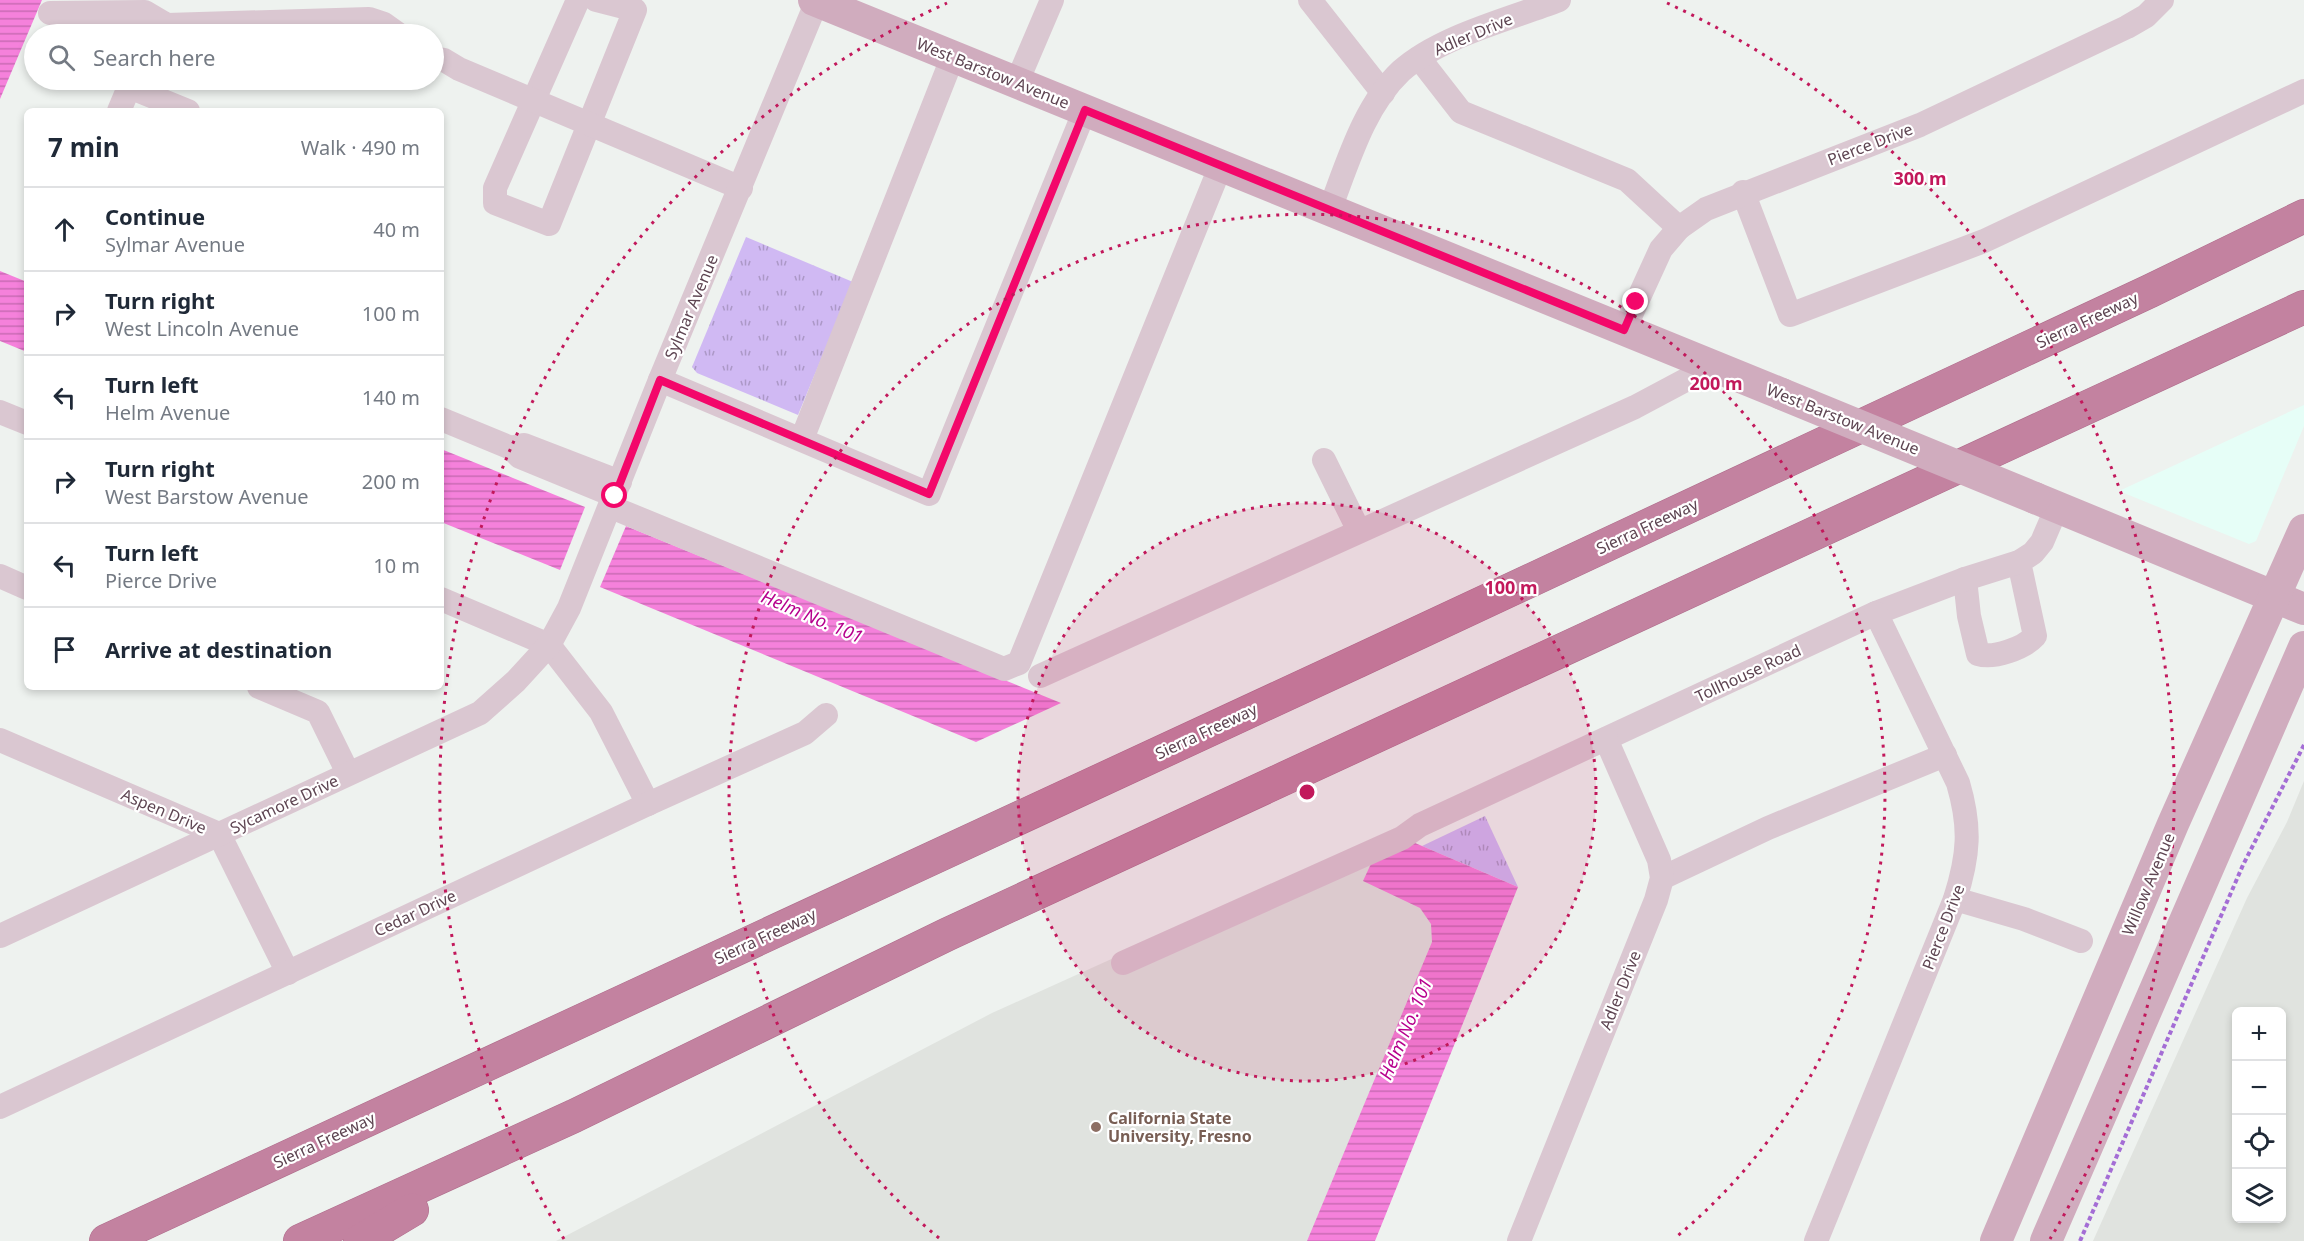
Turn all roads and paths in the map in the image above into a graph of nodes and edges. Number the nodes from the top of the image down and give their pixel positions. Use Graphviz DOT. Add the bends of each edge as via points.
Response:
graph roads {
  1 [pos="578,0"];
  2 [pos="596,0"];
  3 [pos="1052,0"];
  4 [pos="1310,0"];
  5 [pos="1559,0"];
  6 [pos="2162,0"];
  7 [pos="816,1"];
  8 [pos="50,13"];
  9 [pos="156,24"];
  10 [pos="274,24"];
  11 [pos="384,24"];
  12 [pos="953,56"];
  13 [pos="1419,58"];
  14 [pos="444,60"];
  15 [pos="444,77"];
  16 [pos="1017,82"];
  17 [pos="127,90"];
  18 [pos="144,90"];
  19 [pos="2304,91"];
  20 [pos="1383,93"];
  21 [pos="530,107"];
  22 [pos="120,108"];
  23 [pos="182,108"];
  24 [pos="1085,110"];
  25 [pos="586,131"];
  26 [pos="1221,165"];
  27 [pos="1743,192"];
  28 [pos="738,194"];
  29 [pos="1330,209"];
  30 [pos="2304,216"];
  31 [pos="1679,228"];
  32 [pos="2304,307"];
  33 [pos="1624,330"];
  34 [pos="1713,366"];
  35 [pos="660,380"];
  36 [pos="0,412"];
  37 [pos="444,420"];
  38 [pos="24,422"];
  39 [pos="802,439"];
  40 [pos="1324,460"];
  41 [pos="615,495"];
  42 [pos="2046,503"];
  43 [pos="2304,530"];
  44 [pos="1359,531"];
  45 [pos="2019,562"];
  46 [pos="0,576"];
  47 [pos="1965,579"];
  48 [pos="24,587"];
  49 [pos="2275,597"];
  50 [pos="444,600"];
  51 [pos="2304,609"];
  52 [pos="1875,614"];
  53 [pos="549,645"];
  54 [pos="2304,647"];
  55 [pos="1040,676"];
  56 [pos="266,690"];
  57 [pos="826,715"];
  58 [pos="1606,739"];
  59 [pos="0,740"];
  60 [pos="2304,744"];
  61 [pos="1945,755"];
  62 [pos="348,773"];
  63 [pos="648,804"];
  64 [pos="219,834"];
  65 [pos="1662,878"];
  66 [pos="1955,899"];
  67 [pos="0,936"];
  68 [pos="2082,941"];
  69 [pos="1123,963"];
  70 [pos="288,973"];
  71 [pos="0,1107"];
  72 [pos="574,1116"];
  73 [pos="106,1241"];
  74 [pos="300,1241"];
  75 [pos="360,1241"];
  76 [pos="1519,1241"];
  77 [pos="1816,1241"];
  78 [pos="1995,1241"];
  79 [pos="2046,1241"];
  80 [pos="2080,1241"];
  1 -- 21 [label="street"];
  2 -- 25 [label="street" via="635,10"];
  3 -- 16 [label="street"];
  4 -- 20 [label="street"];
  5 -- 13 [label="street, Adler Drive" via="1448,42"];
  6 -- 27 [label="street, Pierce Drive" via="2127,27 1920,125"];
  7 -- 12 [label="main road, West Barstow Avenue"];
  7 -- 28 [label="street, Sylmar Avenue"];
  8 -- 9 [label="street" via="145,12"];
  10 -- 11 [label="street" via="369,19"];
  12 -- 16 [label="main road, West Barstow Avenue"];
  12 -- 39 [label="street"];
  13 -- 20 [label="street, Adler Drive"];
  13 -- 31 [label="street" via="1461,112 1627,180"];
  14 -- 21 [label="street"];
  15 -- 21 [label="street"];
  16 -- 24 [label="main road, West Barstow Avenue"];
  17 -- 22 [label="street"];
  18 -- 23 [label="street"];
  19 -- 27 [label="street" via="1984,241 1790,315"];
  20 -- 29 [label="street, Adler Drive" via="1361,131"];
  21 -- 25 [label="street"];
  21 -- 25 [label="street" via="495,188 495,203 549,224"];
  24 -- 26 [label="main road, West Barstow Avenue"];
  24 -- 39 [label="street" via="929,494"];
  25 -- 28 [label="street"];
  26 -- 29 [label="main road, West Barstow Avenue"];
  26 -- 41 [label="street" via="1019,663 1004,669"];
  27 -- 31 [label="street, Pierce Drive" via="1706,209"];
  28 -- 35 [label="street, Sylmar Avenue"];
  29 -- 33 [label="main road, West Barstow Avenue"];
  30 -- 73 [label="highway, Sierra Freeway" via="1358,661"];
  31 -- 33 [label="street, Pierce Drive" via="1656,258"];
  32 -- 72 [label="highway" via="948,934"];
  33 -- 34 [label="main road, West Barstow Avenue"];
  34 -- 42 [label="main road, West Barstow Avenue, bridge"];
  34 -- 44 [label="street" via="1635,407"];
  35 -- 39 [label="street"];
  35 -- 41 [label="street, Sylmar Avenue"];
  36 -- 38 [label="street"];
  37 -- 41 [label="street" via="511,448 519,457"];
  40 -- 44 [label="street"];
  41 -- 53 [label="street, Sylmar Avenue" via="569,608"];
  42 -- 45 [label="street, Tollhouse Road" via="2042,542"];
  42 -- 49 [label="main road, West Barstow Avenue"];
  43 -- 49 [label="main road, Willow Avenue"];
  44 -- 55 [label="street"];
  45 -- 47 [label="street, Tollhouse Road"];
  45 -- 47 [label="street" via="2036,636 2029,643 1987,657 1978,654"];
  46 -- 48 [label="street"];
  47 -- 52 [label="street, Tollhouse Road"];
  49 -- 51 [label="main road, West Barstow Avenue"];
  49 -- 78 [label="main road, Willow Avenue" via="2173,824"];
  50 -- 53 [label="street"];
  52 -- 58 [label="street, Tollhouse Road"];
  52 -- 61 [label="street, Pierce Drive"];
  53 -- 62 [label="street, Sycamore Drive" via="480,713"];
  53 -- 63 [label="street" via="601,712"];
  54 -- 79 [label="main road"];
  56 -- 62 [label="street" via="318,712"];
  57 -- 63 [label="street, Cedar Drive" via="805,733"];
  58 -- 65 [label="street" via="1653,842"];
  58 -- 69 [label="street, Tollhouse Road" via="1420,825 1402,838"];
  59 -- 64 [label="street, Aspen Drive"];
  60 -- 80 [label="path" via="2243,865"];
  61 -- 65 [label="street" via="1768,828"];
  61 -- 66 [label="street, Pierce Drive" via="1966,811 1968,840"];
  62 -- 64 [label="street, Sycamore Drive"];
  63 -- 70 [label="street, Cedar Drive"];
  64 -- 67 [label="street, Sycamore Drive"];
  64 -- 70 [label="street, Aspen Drive"];
  65 -- 76 [label="street, Adler Drive"];
  66 -- 68 [label="street"];
  66 -- 77 [label="street, Pierce Drive"];
  70 -- 71 [label="street, Cedar Drive"];
  72 -- 74 [label="highway"];
  72 -- 75 [label="highway"];
}
